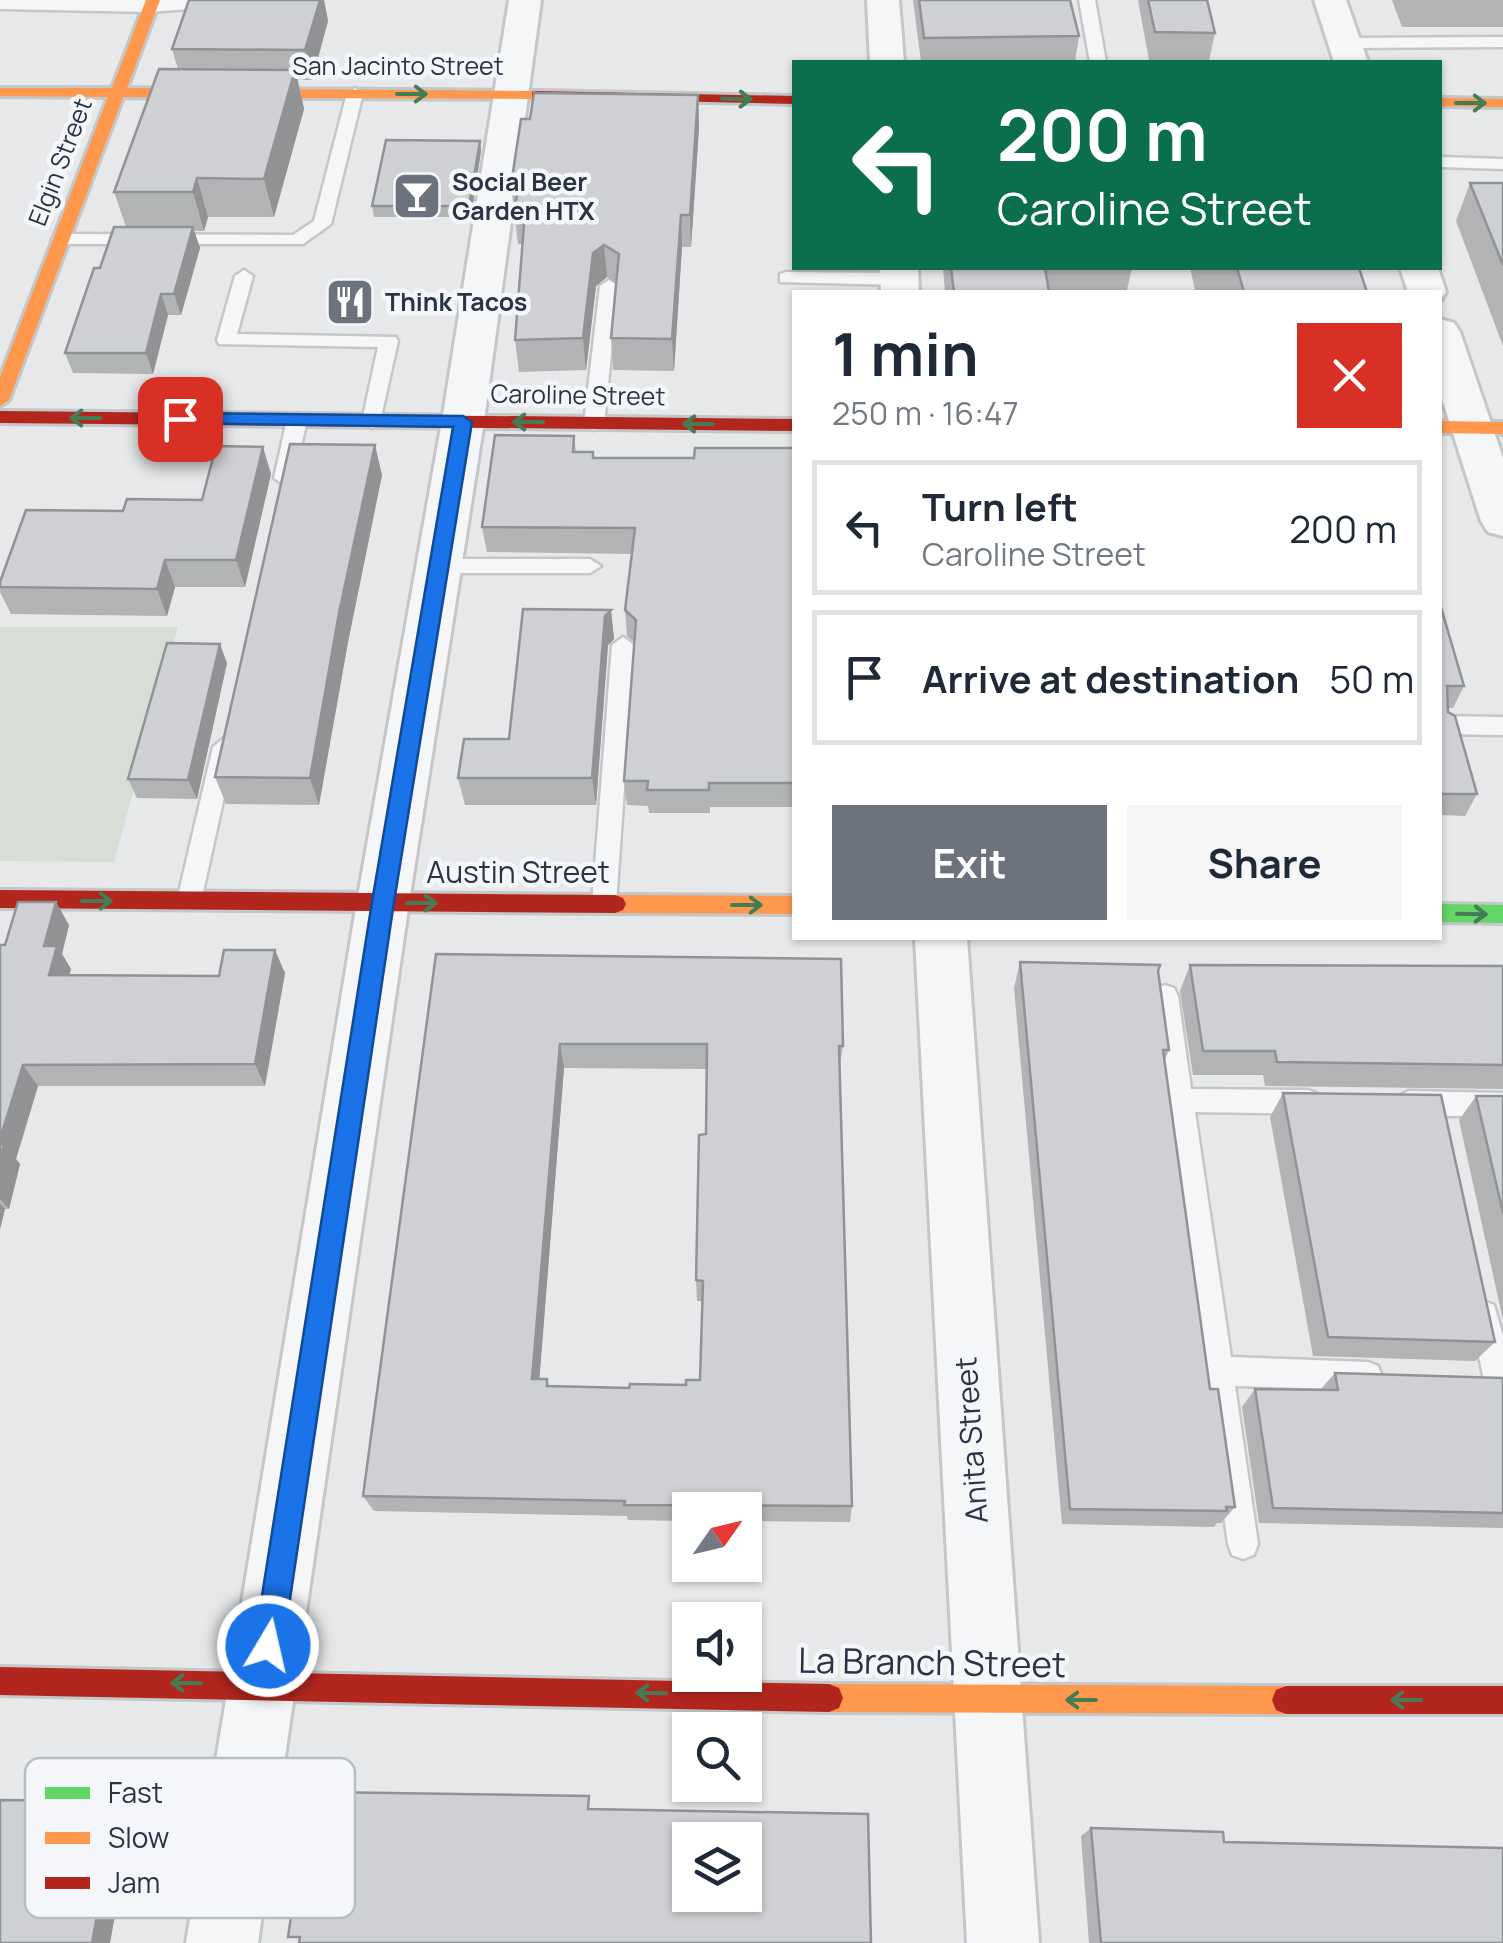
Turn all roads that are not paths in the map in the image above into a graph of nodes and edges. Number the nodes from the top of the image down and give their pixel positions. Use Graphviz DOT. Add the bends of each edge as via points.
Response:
graph roads {
  1 [pos="240,0"];
  2 [pos="525,0"];
  3 [pos="883,0"];
  4 [pos="1087,0"];
  5 [pos="1330,0"];
  6 [pos="78,3"];
  7 [pos="0,4"];
  8 [pos="152,4"];
  9 [pos="1503,42"];
  10 [pos="1348,53"];
  11 [pos="887,60"];
  12 [pos="1098,60"];
  13 [pos="116,91"];
  14 [pos="0,92"];
  15 [pos="355,94"];
  16 [pos="512,94"];
  17 [pos="792,100"];
  18 [pos="1442,102"];
  19 [pos="1503,102"];
  20 [pos="1442,162"];
  21 [pos="1503,164"];
  22 [pos="61,239"];
  23 [pos="244,276"];
  24 [pos="786,278"];
  25 [pos="900,280"];
  26 [pos="609,286"];
  27 [pos="1442,338"];
  28 [pos="0,400"];
  29 [pos="0,417"];
  30 [pos="297,420"];
  31 [pos="372,421"];
  32 [pos="463,422"];
  33 [pos="594,423"];
  34 [pos="792,425"];
  35 [pos="1472,427"];
  36 [pos="280,495"];
  37 [pos="1503,522"];
  38 [pos="439,566"];
  39 [pos="590,566"];
  40 [pos="623,645"];
  41 [pos="1442,725"];
  42 [pos="1503,726"];
  43 [pos="228,728"];
  44 [pos="0,899"];
  45 [pos="189,901"];
  46 [pos="383,902"];
  47 [pos="604,904"];
  48 [pos="792,905"];
  49 [pos="1442,913"];
  50 [pos="1503,914"];
  51 [pos="941,940"];
  52 [pos="1165,996"];
  53 [pos="1180,1100"];
  54 [pos="1338,1102"];
  55 [pos="1378,1103"];
  56 [pos="1503,1105"];
  57 [pos="1478,1288"];
  58 [pos="1218,1371"];
  59 [pos="1405,1377"];
  60 [pos="1461,1379"];
  61 [pos="1501,1380"];
  62 [pos="1243,1544"];
  63 [pos="0,1681"];
  64 [pos="262,1685"];
  65 [pos="988,1700"];
  66 [pos="1503,1700"];
  67 [pos="251,1758"];
  68 [pos="226,1918"];
  69 [pos="222,1943"];
  70 [pos="1003,1943"];
  1 -- 8 [label="lane"];
  2 -- 16 [label="street"];
  3 -- 11 [label="street"];
  4 -- 12 [label="lane"];
  5 -- 10 [label="street"];
  6 -- 7 [label="lane"];
  6 -- 8 [label="lane"];
  8 -- 13 [label="street, Elgin Street"];
  9 -- 10 [label="lane"];
  13 -- 14 [label="street, San Jacinto Street"];
  13 -- 15 [label="street, San Jacinto Street"];
  13 -- 22 [label="street, Elgin Street"];
  15 -- 16 [label="street, San Jacinto Street, one-way"];
  15 -- 22 [label="lane" via="322,224 297,240"];
  16 -- 17 [label="street, San Jacinto Street, one-way"];
  16 -- 32 [label="street"];
  18 -- 19 [label="street, one-way"];
  20 -- 21 [label="lane"];
  22 -- 28 [label="street, Elgin Street"];
  23 -- 31 [label="lane" via="226,340 389,341"];
  24 -- 25 [label="lane"];
  26 -- 33 [label="lane"];
  27 -- 35 [label="street"];
  30 -- 29 [label="street, Caroline Street, one-way"];
  30 -- 31 [label="street, Caroline Street"];
  30 -- 36 [label="lane"];
  31 -- 32 [label="street, Caroline Street"];
  33 -- 32 [label="street, Caroline Street, one-way"];
  32 -- 38 [label="street"];
  34 -- 33 [label="street, Caroline Street, one-way"];
  35 -- 37 [label="street"];
  38 -- 39 [label="lane"];
  38 -- 46 [label="street"];
  40 -- 47 [label="lane"];
  41 -- 42 [label="lane"];
  43 -- 45 [label="lane"];
  44 -- 45 [label="street, Austin Street, one-way"];
  45 -- 46 [label="street, Austin Street"];
  46 -- 47 [label="street, Austin Street, one-way"];
  46 -- 64 [label="street"];
  47 -- 48 [label="street, Austin Street, one-way"];
  49 -- 50 [label="street, one-way"];
  51 -- 65 [label="street, Anita Street"];
  52 -- 53 [label="lane"];
  53 -- 54 [label="lane"];
  53 -- 58 [label="lane"];
  55 -- 56 [label="lane" via="1440,1113"];
  57 -- 61 [label="lane"];
  58 -- 59 [label="lane"];
  58 -- 62 [label="lane"];
  60 -- 61 [label="lane"];
  64 -- 63 [label="street, La Branch Street, one-way"];
  65 -- 64 [label="street, La Branch Street, one-way"];
  64 -- 67 [label="street"];
  66 -- 65 [label="street, La Branch Street, one-way"];
  65 -- 70 [label="street, Anita Street"];
  68 -- 69 [label="street"];
}
